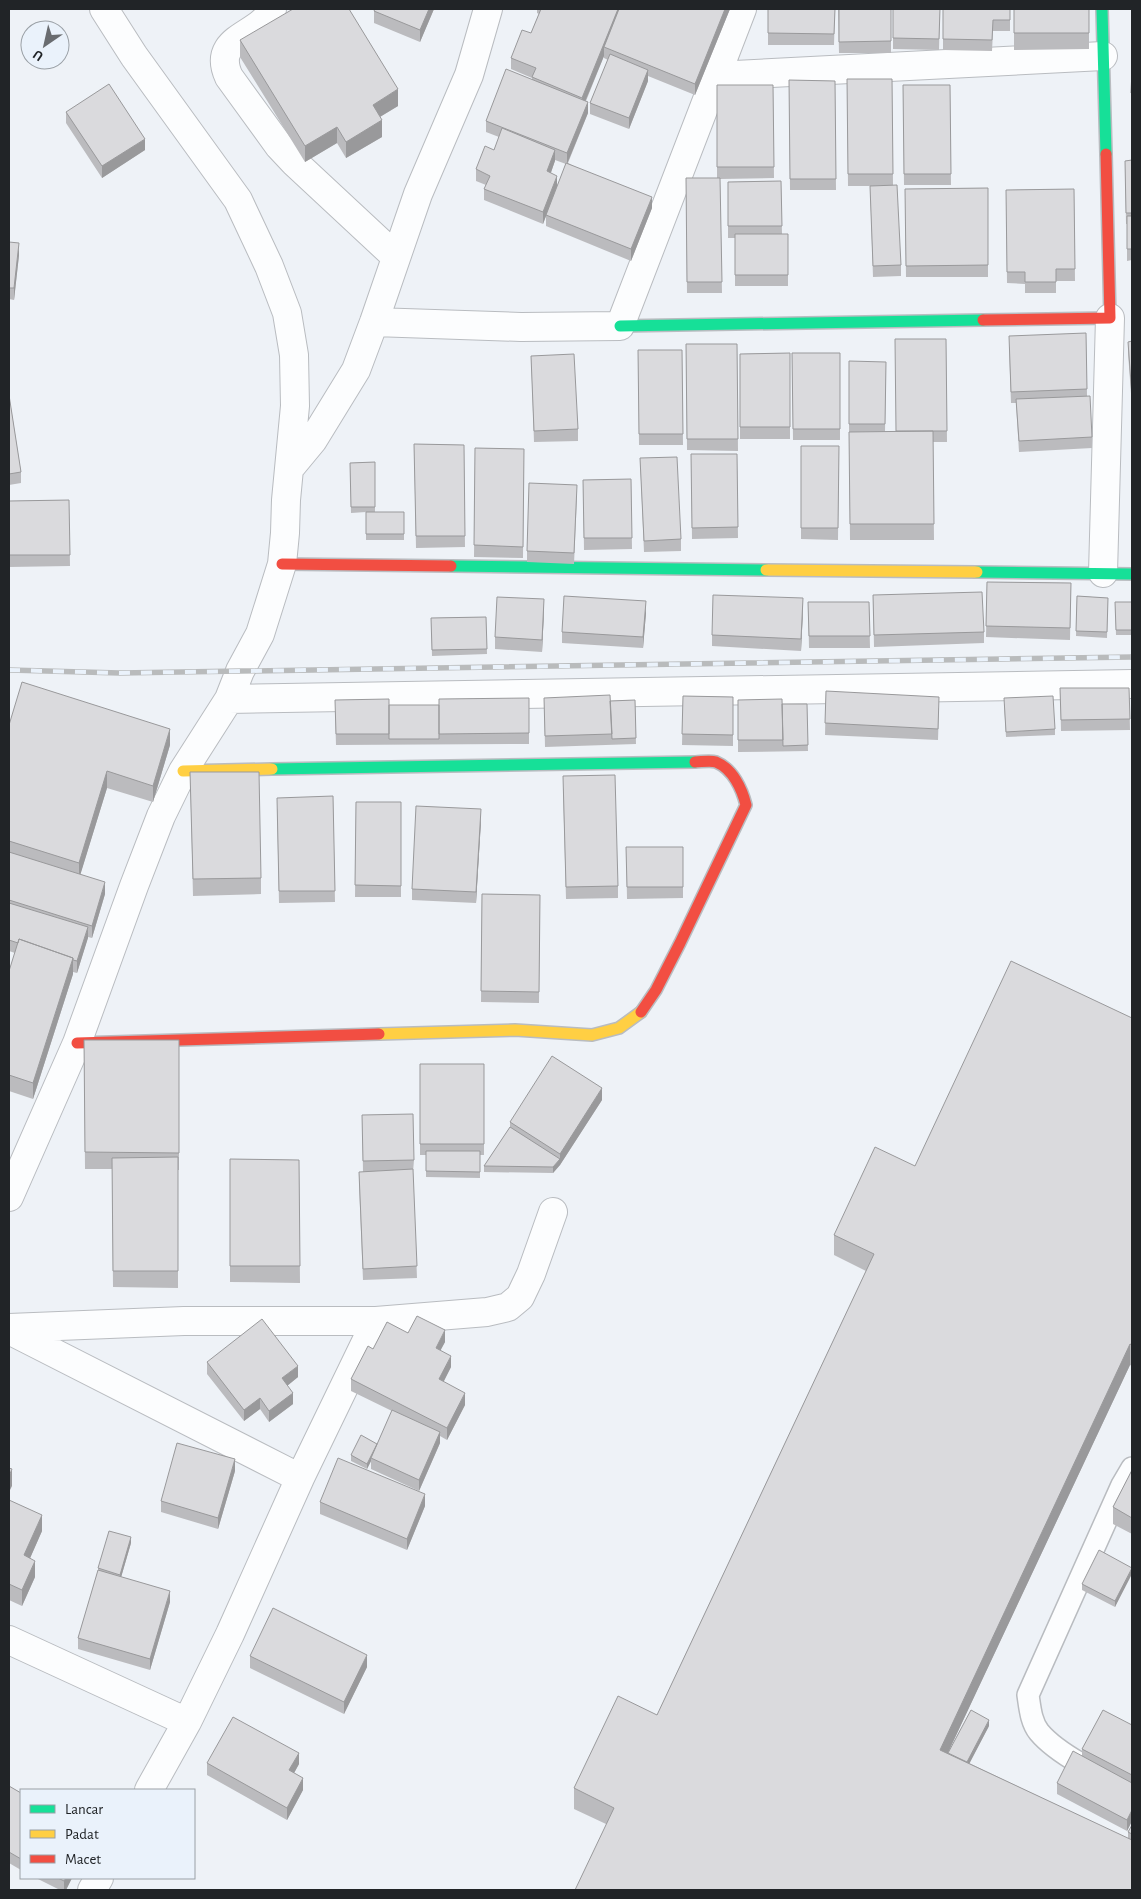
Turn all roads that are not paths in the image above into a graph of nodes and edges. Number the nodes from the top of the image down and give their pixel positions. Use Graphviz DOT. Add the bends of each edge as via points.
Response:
graph roads {
  1 [pos="104,9"];
  2 [pos="272,9"];
  3 [pos="488,9"];
  4 [pos="742,9"];
  5 [pos="1102,9"];
  6 [pos="1103,56"];
  7 [pos="715,76"];
  8 [pos="396,257"];
  9 [pos="1110,318"];
  10 [pos="374,322"];
  11 [pos="620,326"];
  12 [pos="289,469"];
  13 [pos="282,564"];
  14 [pos="1103,573"];
  15 [pos="1132,574"];
  16 [pos="1132,684"];
  17 [pos="229,700"];
  18 [pos="182,771"];
  19 [pos="76,1043"];
  20 [pos="9,1197"];
  21 [pos="553,1212"];
  22 [pos="376,1321"];
  23 [pos="9,1329"];
  24 [pos="1132,1468"];
  25 [pos="300,1478"];
  26 [pos="9,1640"];
  27 [pos="188,1722"];
  28 [pos="150,1789"];
  29 [pos="1132,1790"];
  30 [pos="99,1879"];
  31 [pos="92,1890"];
  1 -- 12 [label="street" via="238,200 269,266 287,313 294,355 295,406"];
  2 -- 8 [label="street" via="262,22 230,46 224,67 229,77 279,146"];
  3 -- 8 [label="street" via="469,75 418,194"];
  4 -- 7 [label="street"];
  5 -- 6 [label="street"];
  6 -- 7 [label="street"];
  6 -- 9 [label="street"];
  7 -- 11 [label="street"];
  8 -- 10 [label="street"];
  9 -- 11 [label="street"];
  9 -- 14 [label="street"];
  10 -- 11 [label="street" via="521,327"];
  10 -- 12 [label="street" via="356,370 313,440"];
  12 -- 13 [label="street"];
  13 -- 14 [label="street"];
  13 -- 17 [label="street" via="260,634"];
  14 -- 15 [label="street"];
  16 -- 17 [label="street"];
  17 -- 18 [label="street"];
  18 -- 19 [label="street" via="134,886"];
  18 -- 19 [label="street" via="715,762 737,780 744,792 746,805 656,990 643,1011 619,1028 592,1035 515,1030"];
  19 -- 20 [label="street"];
  21 -- 22 [label="street" via="520,1297 508,1306 487,1312"];
  22 -- 23 [label="street" via="184,1321"];
  22 -- 25 [label="street"];
  23 -- 25 [label="street"];
  24 -- 29 [label="lane" via="1028,1695 1030,1712 1039,1732 1064,1753"];
  25 -- 27 [label="street"];
  26 -- 27 [label="street"];
  27 -- 28 [label="street"];
  30 -- 31 [label="street"];
}
